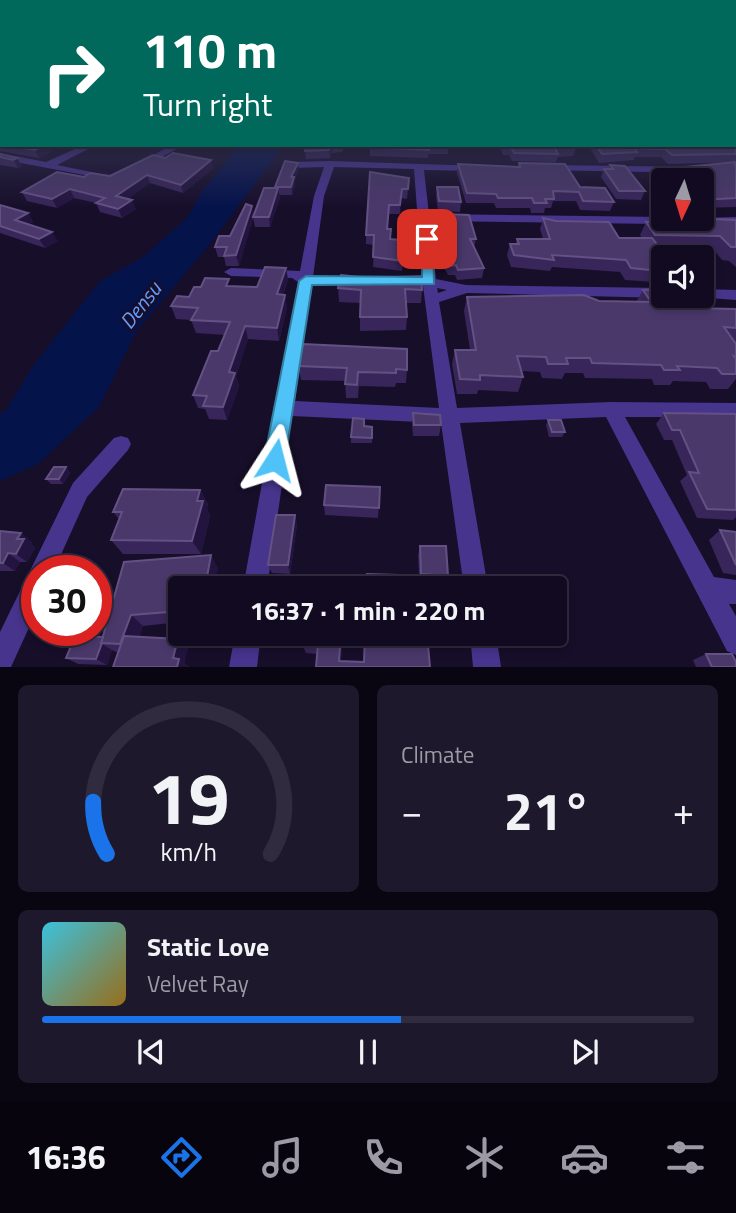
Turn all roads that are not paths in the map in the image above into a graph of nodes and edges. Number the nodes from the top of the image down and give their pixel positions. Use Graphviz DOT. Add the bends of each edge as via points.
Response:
graph roads {
  1 [pos="87,147"];
  2 [pos="176,147"];
  3 [pos="0,156"];
  4 [pos="48,164"];
  5 [pos="330,164"];
  6 [pos="290,165"];
  7 [pos="419,167"];
  8 [pos="135,168"];
  9 [pos="487,168"];
  10 [pos="540,169"];
  11 [pos="651,169"];
  12 [pos="123,173"];
  13 [pos="425,217"];
  14 [pos="736,221"];
  15 [pos="231,272"];
  16 [pos="306,281"];
  17 [pos="375,281"];
  18 [pos="402,281"];
  19 [pos="429,281"];
  20 [pos="466,289"];
  21 [pos="651,293"];
  22 [pos="714,294"];
  23 [pos="736,295"];
  24 [pos="431,300"];
  25 [pos="282,408"];
  26 [pos="611,409"];
  27 [pos="736,410"];
  28 [pos="450,416"];
  29 [pos="121,444"];
  30 [pos="49,555"];
  31 [pos="257,576"];
  32 [pos="474,576"];
  33 [pos="708,589"];
  34 [pos="736,592"];
  35 [pos="21,616"];
  36 [pos="736,642"];
  37 [pos="246,646"];
  38 [pos="484,646"];
  39 [pos="0,661"];
  40 [pos="243,667"];
  41 [pos="487,667"];
  1 -- 4 [label="street"];
  2 -- 8 [label="street"];
  3 -- 4 [label="street"];
  4 -- 12 [label="street" via="112,179"];
  5 -- 6 [label="street"];
  5 -- 7 [label="street"];
  5 -- 16 [label="street" via="319,195"];
  7 -- 9 [label="street"];
  7 -- 13 [label="street"];
  10 -- 11 [label="street"];
  13 -- 14 [label="street"];
  13 -- 19 [label="street"];
  15 -- 16 [label="street" via="296,274"];
  16 -- 17 [label="street"];
  16 -- 25 [label="street"];
  18 -- 19 [label="street"];
  19 -- 20 [label="street"];
  19 -- 24 [label="street"];
  20 -- 21 [label="street"];
  20 -- 24 [label="street"];
  22 -- 23 [label="street"];
  24 -- 28 [label="street"];
  25 -- 28 [label="street"];
  25 -- 31 [label="street"];
  26 -- 27 [label="street"];
  26 -- 28 [label="street"];
  26 -- 33 [label="street"];
  28 -- 32 [label="street"];
  29 -- 30 [label="street" via="80,491"];
  33 -- 34 [label="street"];
  33 -- 36 [label="street"];
  35 -- 39 [label="street"];
  37 -- 40 [label="street"];
  38 -- 41 [label="street"];
}
